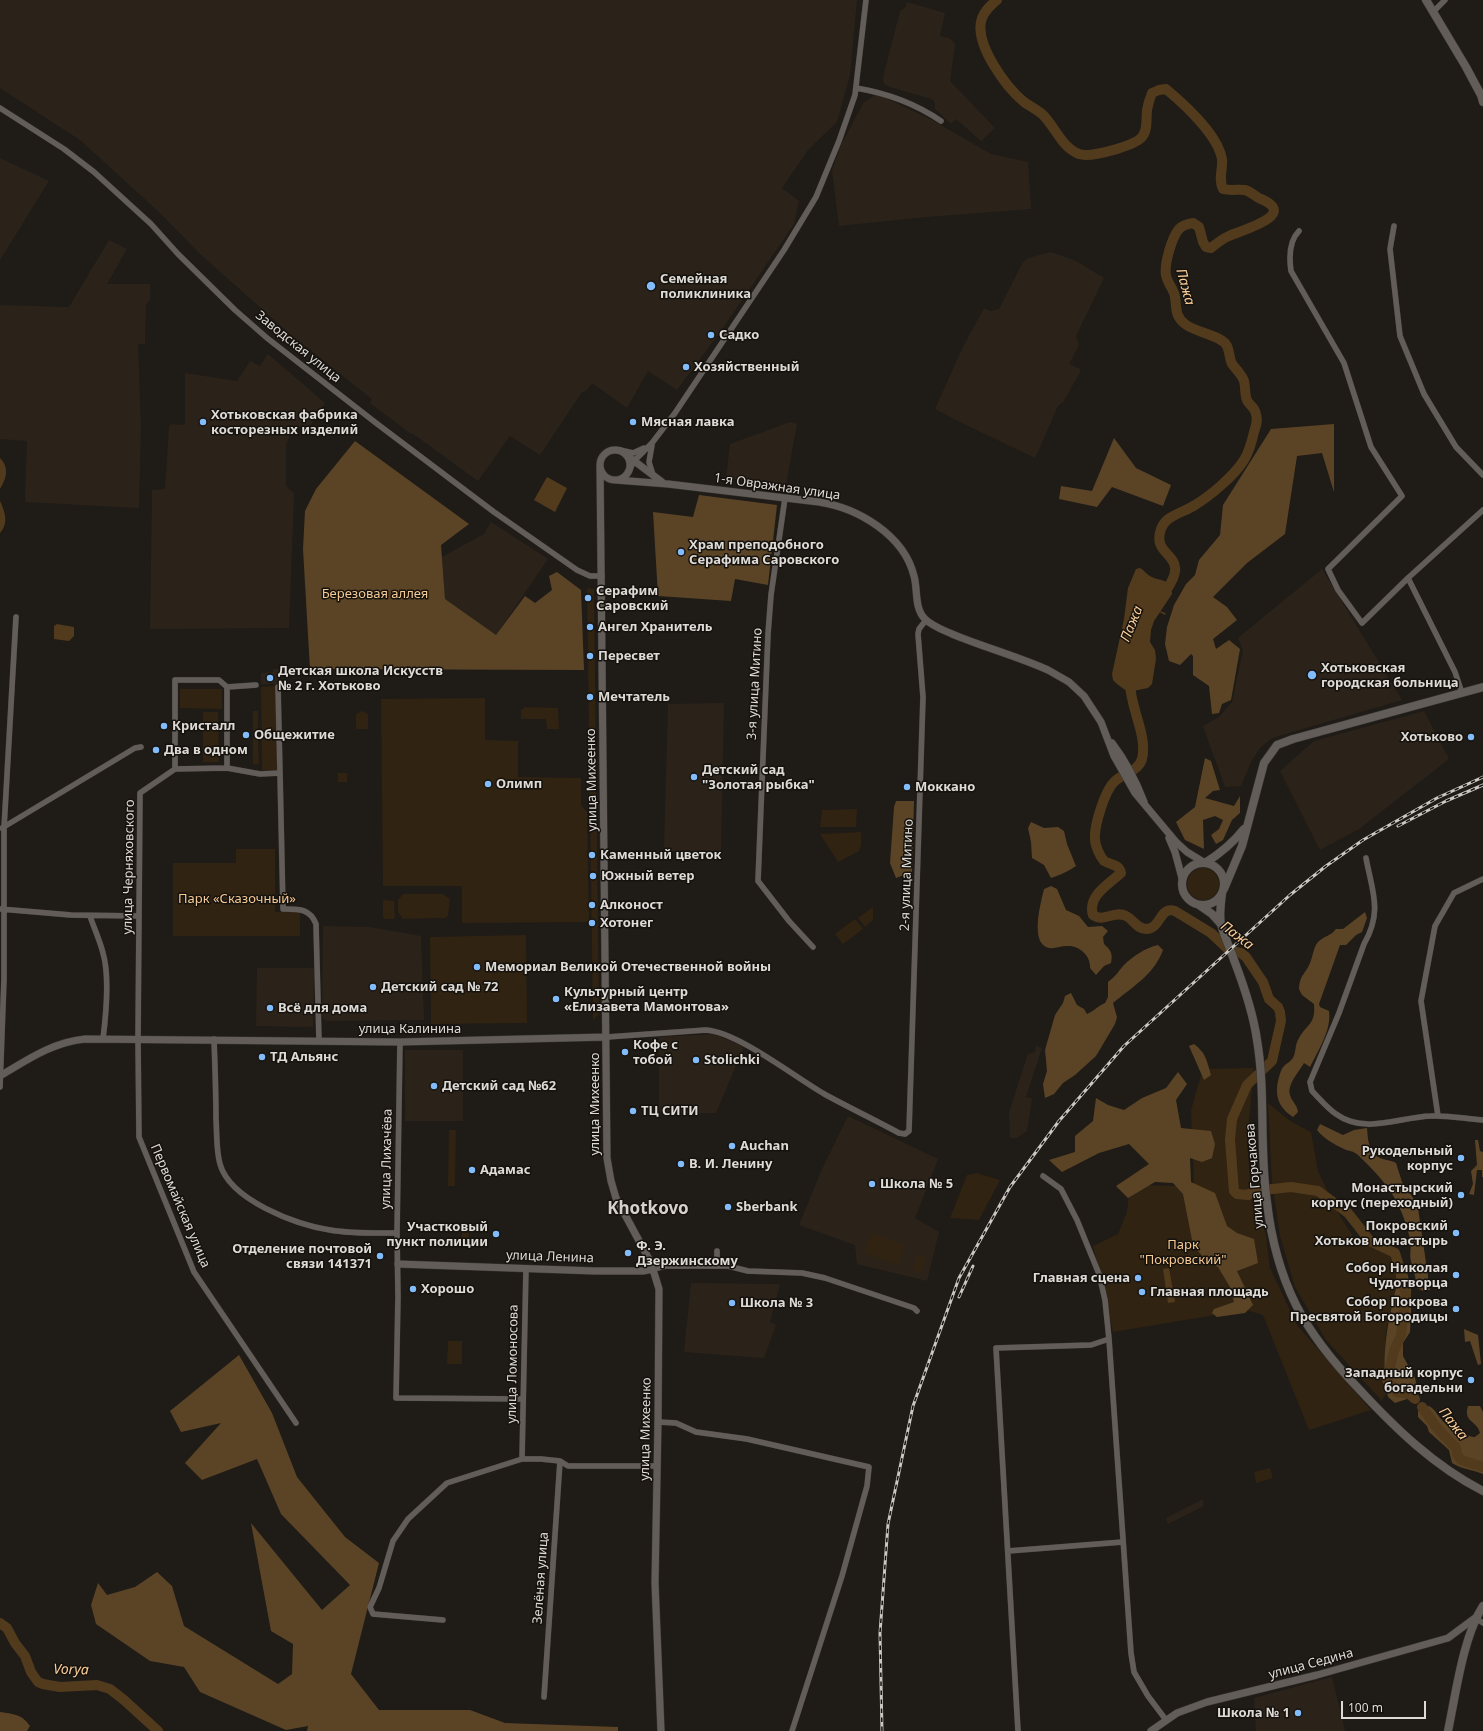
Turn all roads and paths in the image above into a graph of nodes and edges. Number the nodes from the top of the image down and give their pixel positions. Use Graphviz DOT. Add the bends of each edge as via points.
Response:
graph roads {
  1 [pos="866,0"];
  2 [pos="1426,0"];
  3 [pos="1445,0"];
  4 [pos="1434,11"];
  5 [pos="856,88"];
  6 [pos="1483,102"];
  7 [pos="0,108"];
  8 [pos="941,121"];
  9 [pos="1394,226"];
  10 [pos="1300,231"];
  11 [pos="653,442"];
  12 [pos="620,450"];
  13 [pos="627,455"];
  14 [pos="634,461"];
  15 [pos="600,466"];
  16 [pos="630,469"];
  17 [pos="1483,475"];
  18 [pos="656,478"];
  19 [pos="615,480"];
  20 [pos="668,484"];
  21 [pos="601,494"];
  22 [pos="785,498"];
  23 [pos="1483,510"];
  24 [pos="602,576"];
  25 [pos="1408,578"];
  26 [pos="16,617"];
  27 [pos="926,620"];
  28 [pos="256,685"];
  29 [pos="227,687"];
  30 [pos="278,687"];
  31 [pos="1483,687"];
  32 [pos="1462,693"];
  33 [pos="140,747"];
  34 [pos="227,768"];
  35 [pos="175,769"];
  36 [pos="280,773"];
  37 [pos="1247,825"];
  38 [pos="2,828"];
  39 [pos="1165,831"];
  40 [pos="1366,858"];
  41 [pos="1205,862"];
  42 [pos="1182,878"];
  43 [pos="1483,879"];
  44 [pos="1223,891"];
  45 [pos="1197,904"];
  46 [pos="1,909"];
  47 [pos="90,916"];
  48 [pos="139,916"];
  49 [pos="1221,924"];
  50 [pos="813,947"];
  51 [pos="607,1037"];
  52 [pos="103,1039"];
  53 [pos="138,1039"];
  54 [pos="214,1039"];
  55 [pos="319,1041"];
  56 [pos="400,1042"];
  57 [pos="0,1075"];
  58 [pos="0,1087"];
  59 [pos="1438,1116"];
  60 [pos="1483,1120"];
  61 [pos="1043,1176"];
  62 [pos="397,1234"];
  63 [pos="717,1251"];
  64 [pos="398,1264"];
  65 [pos="717,1266"];
  66 [pos="526,1268"];
  67 [pos="653,1269"];
  68 [pos="917,1311"];
  69 [pos="1109,1339"];
  70 [pos="523,1399"];
  71 [pos="658,1422"];
  72 [pos="296,1423"];
  73 [pos="522,1459"];
  74 [pos="560,1461"];
  75 [pos="658,1466"];
  76 [pos="1483,1491"];
  77 [pos="1123,1542"];
  78 [pos="1008,1551"];
  79 [pos="1483,1606"];
  80 [pos="1475,1618"];
  81 [pos="443,1620"];
  82 [pos="1483,1623"];
  83 [pos="544,1697"];
  84 [pos="1166,1720"];
  85 [pos="660,1731"];
  86 [pos="792,1731"];
  87 [pos="1018,1731"];
  88 [pos="1152,1731"];
  89 [pos="1448,1731"];
  1 -- 5 [label="street"];
  2 -- 4 [label="main road"];
  3 -- 4 [label="street"];
  4 -- 6 [label="main road"];
  5 -- 8 [label="street" via="880,92 928,112"];
  5 -- 11 [label="street" via="828,172 806,216"];
  7 -- 24 [label="street, Заводская улица" via="64,149 94,172 151,224 235,310 376,423 497,514 577,570 590,576"];
  9 -- 17 [label="street" via="1390,249 1400,336 1424,394 1456,447"];
  10 -- 25 [label="street" via="1295,235 1288,256 1291,271 1344,363 1371,447 1402,496 1328,569 1338,590 1362,623"];
  11 -- 12 [label="street" via="634,453"];
  11 -- 14 [label="street"];
  11 -- 18 [label="street" via="649,462"];
  12 -- 13 [label="street"];
  12 -- 15 [label="street" via="608,451 602,457"];
  13 -- 14 [label="street"];
  13 -- 16 [label="street"];
  14 -- 16 [label="street"];
  14 -- 18 [label="street"];
  15 -- 19 [label="street" via="604,475"];
  15 -- 21 [label="street, улица Михеенко"];
  16 -- 19 [label="street" via="625,476"];
  18 -- 20 [label="street"];
  19 -- 20 [label="street, 1-я Овражная улица"];
  19 -- 21 [label="street" via="604,486"];
  20 -- 22 [label="street, 1-я Овражная улица"];
  21 -- 24 [label="street, улица Михеенко"];
  22 -- 27 [label="street, 1-я Овражная улица" via="839,506 863,517 883,532 908,558 915,577 918,607"];
  22 -- 50 [label="street, 3-я улица Митино" via="769,618 758,871 760,884"];
  23 -- 25 [label="street"];
  24 -- 51 [label="street, улица Михеенко"];
  25 -- 32 [label="street" via="1455,672"];
  26 -- 38 [label="street"];
  27 -- 39 [label="street" via="962,638 1036,665 1060,676 1076,688 1101,722 1137,792"];
  27 -- 51 [label="street, 2-я улица Митино" via="918,634 922,723 910,1126 907,1133 899,1133 825,1095 720,1032"];
  28 -- 29 [label="street"];
  29 -- 34 [label="street"];
  29 -- 35 [label="street" via="219,680 176,680"];
  30 -- 36 [label="street"];
  31 -- 32 [label="main road"];
  32 -- 37 [label="main road" via="1293,738 1277,746 1264,763"];
  33 -- 38 [label="street"];
  34 -- 35 [label="street"];
  34 -- 36 [label="street" via="260,774"];
  35 -- 48 [label="street, улица Черняховского" via="140,793"];
  36 -- 55 [label="street" via="283,909 306,911 316,924"];
  37 -- 41 [label="main road" via="1233,844"];
  37 -- 44 [label="main road" via="1242,846"];
  38 -- 46 [label="street"];
  39 -- 41 [label="street" via="1187,852"];
  39 -- 42 [label="street" via="1175,852"];
  40 -- 59 [label="street" via="1376,908 1370,934 1310,1087 1337,1115 1357,1123 1372,1124"];
  41 -- 42 [label="main road" via="1191,866"];
  41 -- 44 [label="main road" via="1221,872"];
  42 -- 45 [label="main road" via="1181,884 1186,897"];
  43 -- 59 [label="street" via="1454,892 1435,926 1425,978 1421,1001"];
  44 -- 45 [label="main road" via="1212,904"];
  44 -- 49 [label="main road"];
  45 -- 49 [label="main road"];
  46 -- 47 [label="street"];
  46 -- 57 [label="street" via="4,980"];
  47 -- 48 [label="street"];
  47 -- 52 [label="street" via="104,954 106,1014"];
  48 -- 53 [label="street, улица Черняховского"];
  49 -- 76 [label="main road, улица Горчакова" via="1255,1025 1262,1090 1266,1200 1274,1247 1296,1305 1316,1339 1346,1376 1394,1426 1442,1467"];
  51 -- 56 [label="street, улица Калинина"];
  51 -- 67 [label="street, улица Михеенко" via="607,1158 611,1181 619,1204"];
  52 -- 53 [label="street, улица Калинина"];
  52 -- 57 [label="street, улица Калинина" via="76,1040 55,1045"];
  53 -- 54 [label="street, улица Калинина"];
  53 -- 72 [label="street, Первомайская улица" via="139,1137 194,1272"];
  54 -- 55 [label="street, улица Калинина"];
  54 -- 62 [label="street" via="217,1152 223,1174 232,1186 252,1202 301,1223 340,1232"];
  55 -- 56 [label="street, улица Калинина"];
  56 -- 62 [label="street, улица Лихачёва"];
  57 -- 58 [label="street"];
  59 -- 60 [label="street"];
  61 -- 69 [label="street" via="1061,1189 1099,1274"];
  62 -- 64 [label="street, улица Лихачёва"];
  63 -- 65 [label="street"];
  64 -- 66 [label="street, улица Ленина"];
  64 -- 70 [label="street, улица Лихачёва" via="396,1398"];
  65 -- 67 [label="street" via="666,1266"];
  65 -- 68 [label="street" via="748,1271 802,1273 825,1278"];
  66 -- 67 [label="street, улица Ленина" via="636,1271"];
  66 -- 70 [label="street, улица Ломоносова"];
  67 -- 71 [label="street, улица Михеенко" via="659,1289"];
  69 -- 77 [label="street"];
  69 -- 78 [label="street" via="1091,1345 996,1348"];
  70 -- 73 [label="street, улица Ломоносова"];
  71 -- 75 [label="street, улица Михеенко"];
  71 -- 86 [label="street" via="676,1423 696,1432 747,1439 869,1467 867,1486 842,1576"];
  73 -- 74 [label="street"];
  73 -- 81 [label="street" via="447,1483 408,1519 393,1541 380,1588 370,1607 373,1614"];
  74 -- 75 [label="street" via="568,1466"];
  74 -- 83 [label="street, Зелёная улица"];
  75 -- 85 [label="street, улица Михеенко" via="654,1583"];
  77 -- 78 [label="street"];
  77 -- 84 [label="street" via="1134,1672"];
  78 -- 87 [label="street"];
  79 -- 80 [label="main road"];
  80 -- 82 [label="street"];
  80 -- 84 [label="street, улица Седина" via="1448,1638 1317,1675 1207,1702 1177,1712"];
  80 -- 89 [label="main road"];
  84 -- 88 [label="street, улица Седина"];
}
